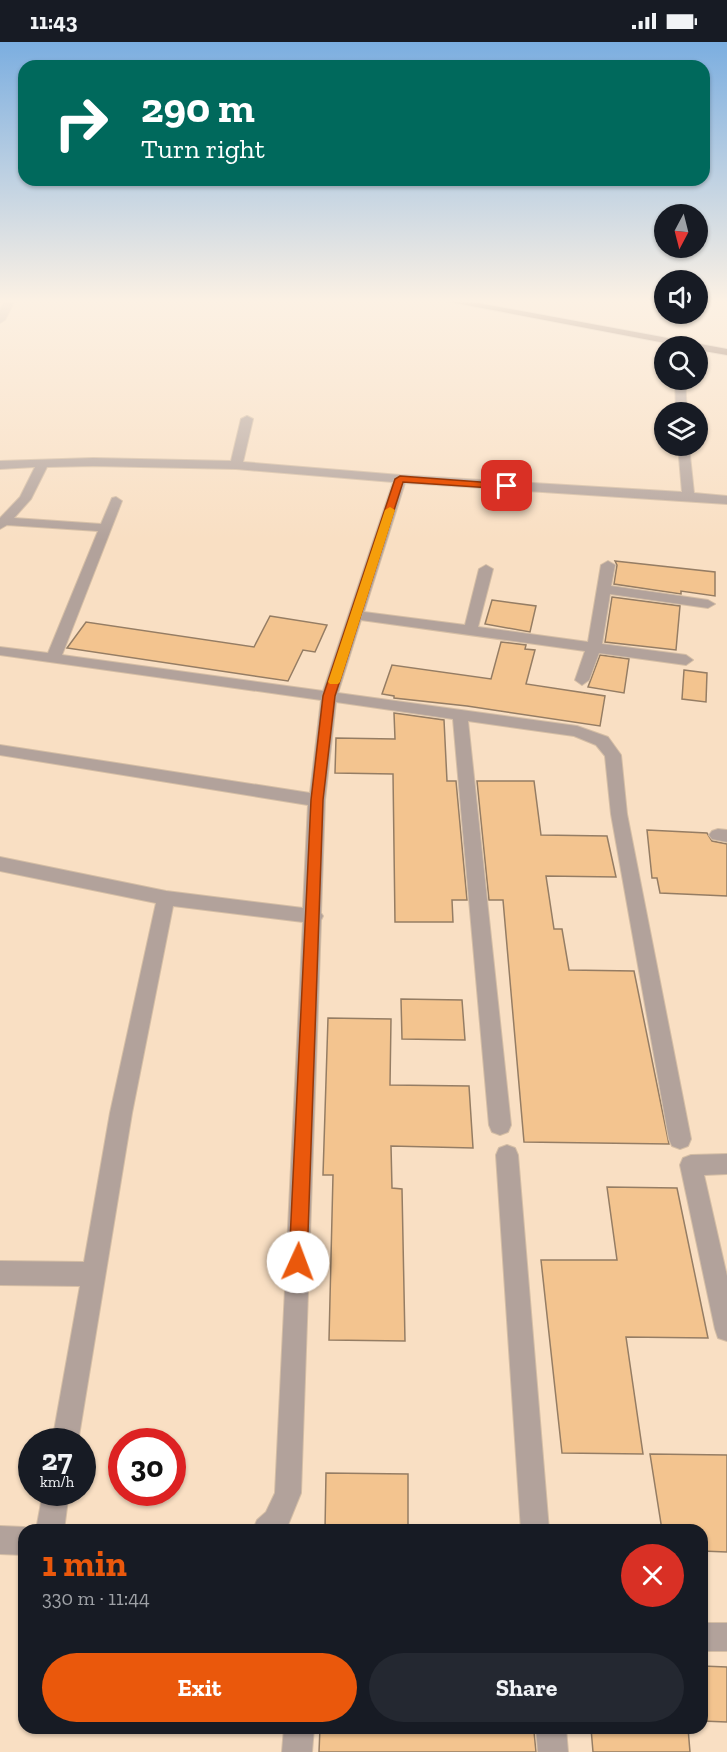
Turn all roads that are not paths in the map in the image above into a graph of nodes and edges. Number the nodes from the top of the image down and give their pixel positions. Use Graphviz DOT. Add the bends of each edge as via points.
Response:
graph roads {
  1 [pos="248,419"];
  2 [pos="685,456"];
  3 [pos="43,464"];
  4 [pos="0,465"];
  5 [pos="236,465"];
  6 [pos="400,479"];
  7 [pos="688,496"];
  8 [pos="727,500"];
  9 [pos="116,501"];
  10 [pos="3,523"];
  11 [pos="105,528"];
  12 [pos="608,565"];
  13 [pos="486,569"];
  14 [pos="603,589"];
  15 [pos="708,603"];
  16 [pos="357,615"];
  17 [pos="471,629"];
  18 [pos="594,646"];
  19 [pos="0,651"];
  20 [pos="53,659"];
  21 [pos="686,660"];
  22 [pos="582,680"];
  23 [pos="329,696"];
  24 [pos="460,715"];
  25 [pos="0,750"];
  26 [pos="317,800"];
  27 [pos="0,864"];
  28 [pos="166,898"];
  29 [pos="314,916"];
  30 [pos="500,1125"];
  31 [pos="680,1139"];
  32 [pos="507,1155"];
  33 [pos="727,1164"];
  34 [pos="0,1273"];
  35 [pos="93,1274"];
  36 [pos="727,1329"];
  37 [pos="66,1428"];
  38 [pos="54,1506"];
  39 [pos="51,1524"];
  40 [pos="274,1524"];
  41 [pos="535,1524"];
  42 [pos="0,1540"];
  43 [pos="18,1541"];
  44 [pos="708,1637"];
  45 [pos="727,1638"];
  46 [pos="298,1734"];
  47 [pos="552,1734"];
  48 [pos="297,1752"];
  49 [pos="553,1752"];
  1 -- 5 [label="street"];
  2 -- 7 [label="street"];
  3 -- 4 [label="street"];
  3 -- 5 [label="street"];
  3 -- 10 [label="street" via="25,499"];
  5 -- 6 [label="street"];
  6 -- 7 [label="street"];
  6 -- 16 [label="street"];
  7 -- 8 [label="street"];
  9 -- 11 [label="street"];
  10 -- 11 [label="street"];
  11 -- 20 [label="street"];
  12 -- 14 [label="street"];
  13 -- 17 [label="street"];
  14 -- 15 [label="street"];
  14 -- 18 [label="street"];
  16 -- 17 [label="street"];
  16 -- 23 [label="street"];
  17 -- 18 [label="street"];
  18 -- 21 [label="street"];
  18 -- 22 [label="street"];
  19 -- 20 [label="street"];
  20 -- 23 [label="street"];
  23 -- 24 [label="street"];
  23 -- 26 [label="street"];
  24 -- 30 [label="street"];
  24 -- 31 [label="street" via="577,731 602,741 613,755 619,814"];
  25 -- 26 [label="street"];
  26 -- 29 [label="street"];
  27 -- 28 [label="street"];
  28 -- 29 [label="street"];
  28 -- 35 [label="street" via="121,1113"];
  29 -- 40 [label="street" via="288,1493"];
  32 -- 41 [label="street"];
  33 -- 36 [label="street" via="691,1165"];
  34 -- 35 [label="street"];
  35 -- 37 [label="street"];
  38 -- 39 [label="street"];
  42 -- 43 [label="street"];
  44 -- 45 [label="street"];
  46 -- 48 [label="street"];
  47 -- 49 [label="street"];
}
